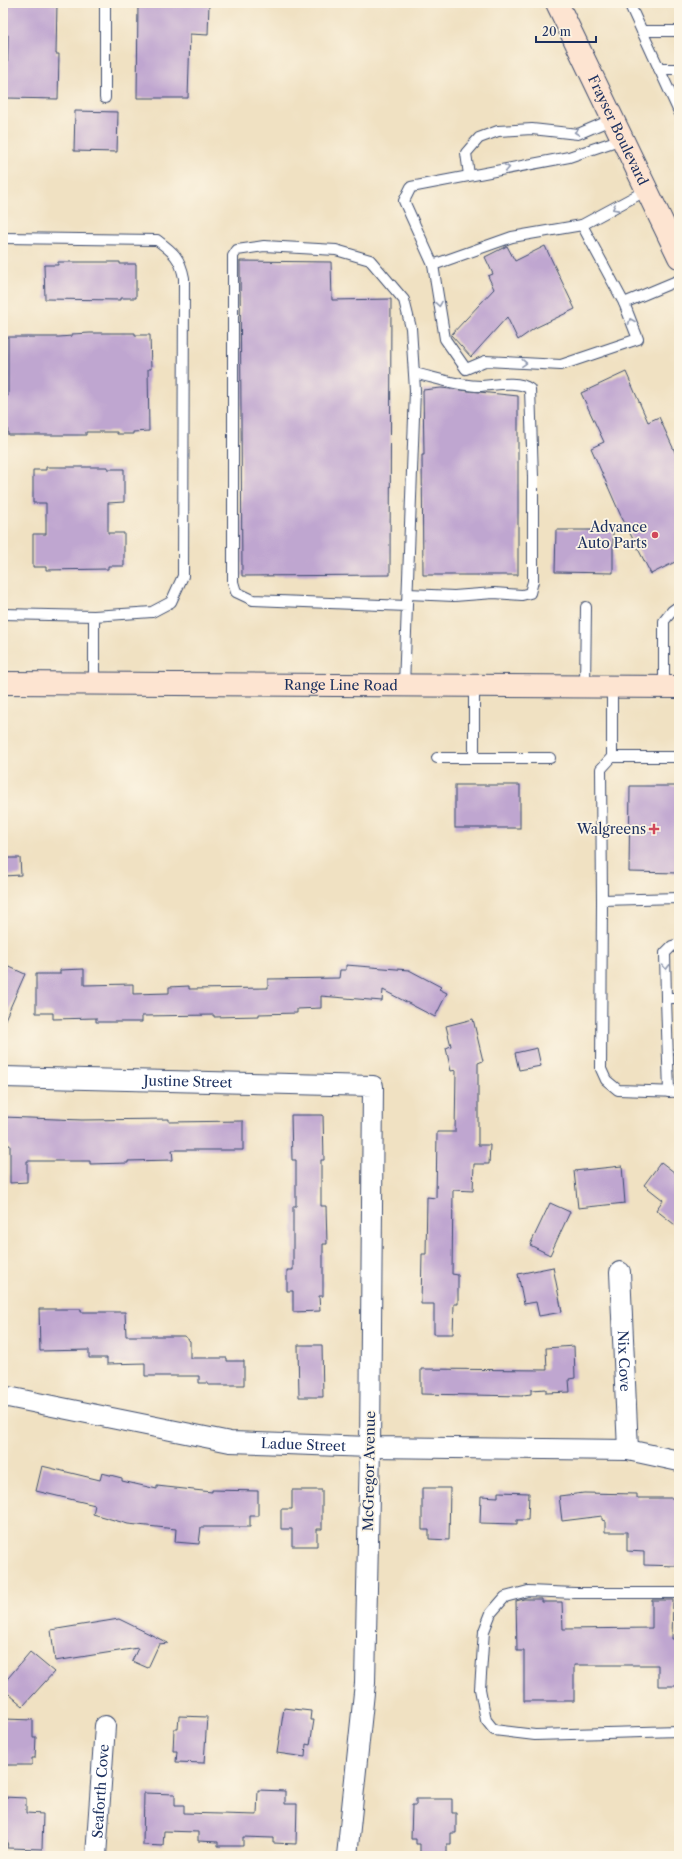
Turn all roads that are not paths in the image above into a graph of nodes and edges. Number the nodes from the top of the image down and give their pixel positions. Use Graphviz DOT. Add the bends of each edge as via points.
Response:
graph roads {
  1 [pos="105,3"];
  2 [pos="557,3"];
  3 [pos="629,3"];
  4 [pos="642,31"];
  5 [pos="679,31"];
  6 [pos="659,69"];
  7 [pos="679,69"];
  8 [pos="105,98"];
  9 [pos="679,112"];
  10 [pos="613,118"];
  11 [pos="622,139"];
  12 [pos="469,175"];
  13 [pos="648,190"];
  14 [pos="582,225"];
  15 [pos="673,229"];
  16 [pos="3,238"];
  17 [pos="679,257"];
  18 [pos="433,265"];
  19 [pos="679,280"];
  20 [pos="624,303"];
  21 [pos="414,373"];
  22 [pos="408,594"];
  23 [pos="407,606"];
  24 [pos="679,606"];
  25 [pos="586,607"];
  26 [pos="3,614"];
  27 [pos="94,616"];
  28 [pos="3,683"];
  29 [pos="94,683"];
  30 [pos="404,686"];
  31 [pos="474,686"];
  32 [pos="585,687"];
  33 [pos="612,687"];
  34 [pos="672,687"];
  35 [pos="612,757"];
  36 [pos="679,757"];
  37 [pos="437,758"];
  38 [pos="474,758"];
  39 [pos="550,758"];
  40 [pos="679,898"];
  41 [pos="602,900"];
  42 [pos="679,944"];
  43 [pos="666,998"];
  44 [pos="679,998"];
  45 [pos="3,1077"];
  46 [pos="373,1086"];
  47 [pos="674,1092"];
  48 [pos="620,1272"];
  49 [pos="3,1396"];
  50 [pos="370,1447"];
  51 [pos="628,1450"];
  52 [pos="679,1461"];
  53 [pos="679,1593"];
  54 [pos="105,1726"];
  55 [pos="679,1731"];
  56 [pos="96,1856"];
  57 [pos="347,1856"];
  1 -- 8 [label="lane"];
  2 -- 10 [label="main road, Frayser Boulevard"];
  3 -- 4 [label="lane"];
  4 -- 5 [label="lane"];
  4 -- 6 [label="lane"];
  6 -- 7 [label="lane"];
  6 -- 9 [label="lane"];
  10 -- 11 [label="main road, Frayser Boulevard"];
  10 -- 12 [label="lane, one-way" via="578,134 532,129 498,131 479,138 466,153"];
  12 -- 11 [label="lane, one-way" via="569,158"];
  11 -- 13 [label="main road, Frayser Boulevard"];
  12 -- 18 [label="lane" via="411,187 404,201"];
  13 -- 14 [label="lane, one-way"];
  13 -- 15 [label="main road, Frayser Boulevard"];
  14 -- 18 [label="lane" via="512,237"];
  14 -- 20 [label="lane"];
  15 -- 17 [label="main road, Frayser Boulevard"];
  16 -- 27 [label="lane" via="156,240 172,251 181,263 184,278 183,576 172,602 152,612"];
  18 -- 20 [label="lane, one-way" via="445,339 466,369 485,361 561,365 638,339"];
  19 -- 20 [label="lane"];
  21 -- 22 [label="lane"];
  21 -- 22 [label="lane" via="466,385 517,384 530,389 533,580 530,593 522,595"];
  21 -- 23 [label="lane" via="411,328 404,300 370,260 336,250 264,246 237,250 233,256 232,477 233,582 236,592 253,600"];
  22 -- 23 [label="lane"];
  23 -- 30 [label="lane"];
  24 -- 34 [label="lane" via="664,621"];
  25 -- 32 [label="lane"];
  26 -- 27 [label="lane"];
  27 -- 29 [label="lane"];
  28 -- 29 [label="main road, Range Line Road"];
  29 -- 30 [label="main road, Range Line Road"];
  30 -- 31 [label="main road, Range Line Road"];
  31 -- 32 [label="main road, Range Line Road"];
  31 -- 38 [label="lane"];
  32 -- 33 [label="main road, Range Line Road"];
  33 -- 34 [label="main road, Range Line Road"];
  33 -- 35 [label="lane"];
  35 -- 36 [label="lane"];
  35 -- 41 [label="lane" via="601,769"];
  37 -- 38 [label="lane"];
  38 -- 39 [label="lane"];
  40 -- 41 [label="lane"];
  41 -- 47 [label="lane" via="603,1075 618,1090"];
  42 -- 43 [label="lane, one-way" via="672,946 665,953"];
  43 -- 44 [label="lane"];
  43 -- 47 [label="lane"];
  45 -- 46 [label="street, Justine Street"];
  46 -- 50 [label="street, McGregor Avenue"];
  48 -- 51 [label="street, Nix Cove"];
  49 -- 50 [label="street, Ladue Street" via="230,1442"];
  50 -- 51 [label="street, Ladue Street"];
  50 -- 57 [label="street, McGregor Avenue" via="365,1683"];
  51 -- 52 [label="street, Ladue Street"];
  53 -- 55 [label="lane" via="528,1591 505,1597 491,1612 484,1631 480,1689 486,1720 494,1730 534,1735"];
  54 -- 56 [label="street, Seaforth Cove"];
}
